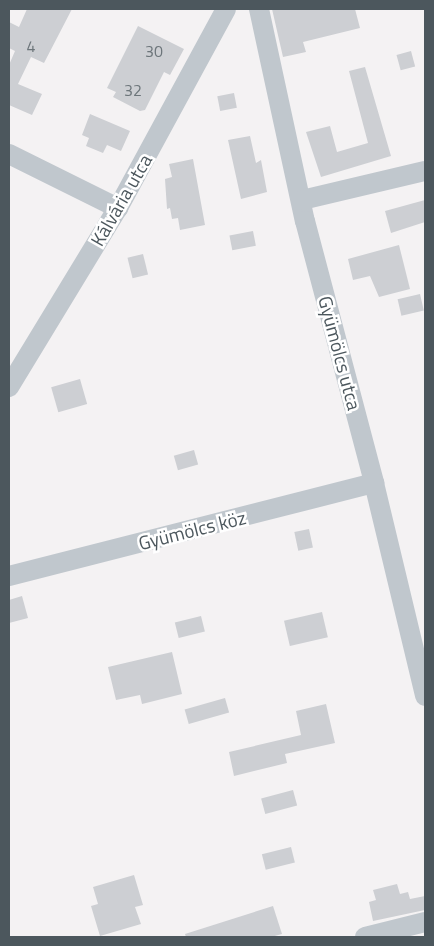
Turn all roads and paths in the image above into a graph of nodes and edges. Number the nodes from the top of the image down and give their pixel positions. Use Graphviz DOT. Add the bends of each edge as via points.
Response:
graph roads {
  1 [pos="226,9"];
  2 [pos="259,9"];
  3 [pos="9,154"];
  4 [pos="425,171"];
  5 [pos="302,200"];
  6 [pos="118,208"];
  7 [pos="9,387"];
  8 [pos="374,484"];
  9 [pos="9,576"];
  10 [pos="425,696"];
  11 [pos="425,922"];
  12 [pos="365,937"];
  1 -- 6 [label="street, Kálvária utca"];
  2 -- 5 [label="street, Gyümölcs utca"];
  3 -- 6 [label="street"];
  4 -- 5 [label="street"];
  5 -- 8 [label="street, Gyümölcs utca"];
  6 -- 7 [label="street, Kálvária utca"];
  8 -- 9 [label="street, Gyümölcs köz"];
  8 -- 10 [label="street, Gyümölcs utca"];
  11 -- 12 [label="street"];
}
